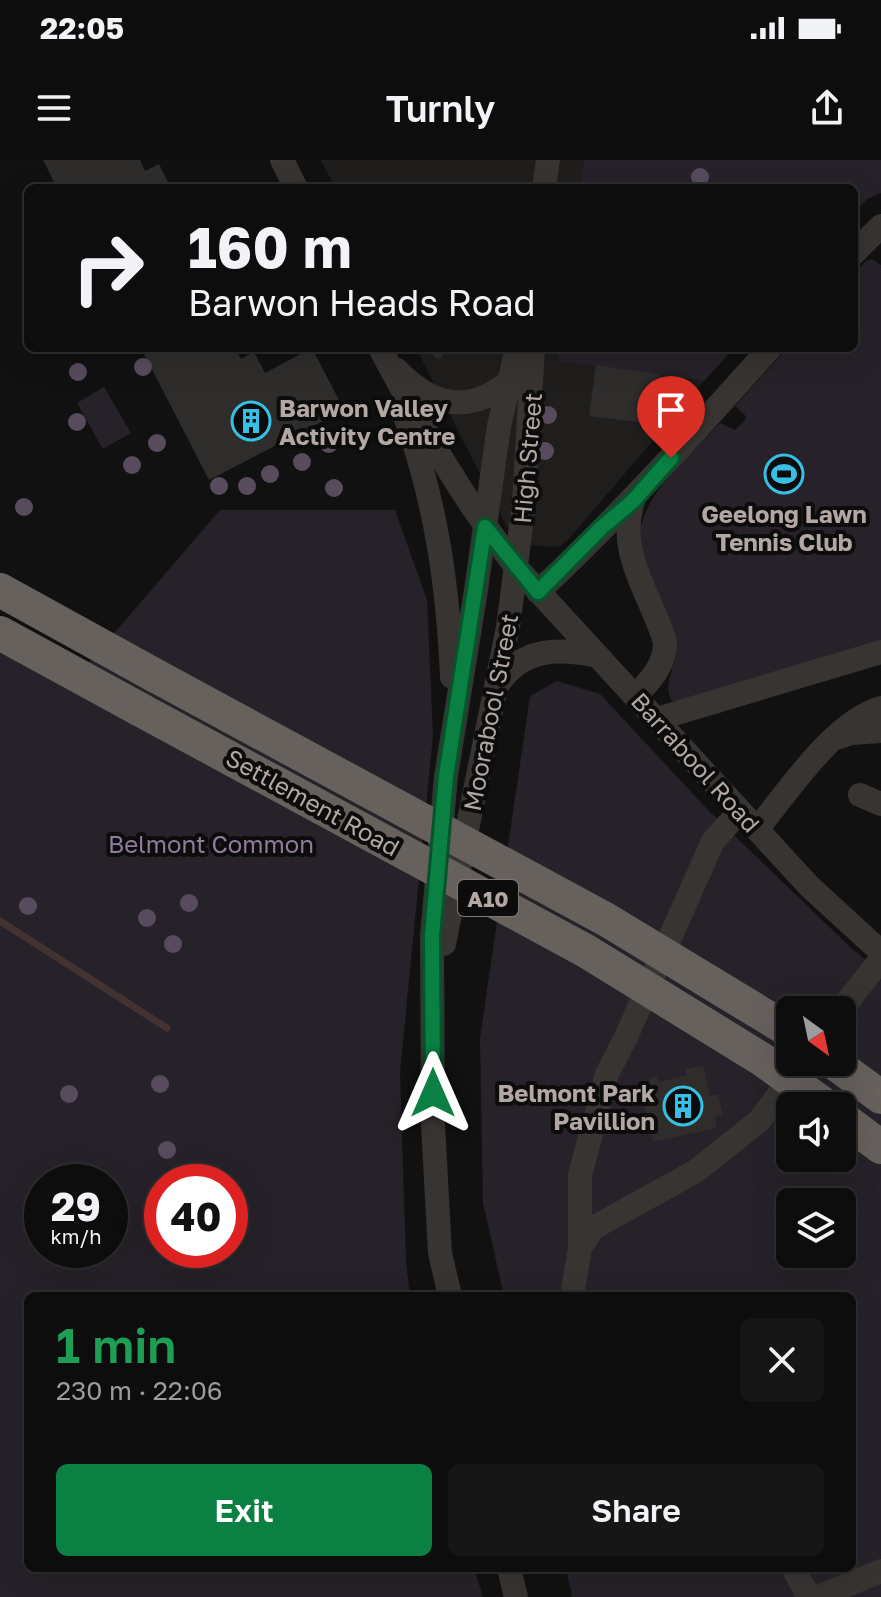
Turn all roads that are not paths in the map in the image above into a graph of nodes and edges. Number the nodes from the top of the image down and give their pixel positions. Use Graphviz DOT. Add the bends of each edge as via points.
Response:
graph roads {
  1 [pos="282,160"];
  2 [pos="548,160"];
  3 [pos="294,184"];
  4 [pos="545,184"];
  5 [pos="881,226"];
  6 [pos="858,249"];
  7 [pos="381,352"];
  8 [pos="382,352"];
  9 [pos="382,352"];
  10 [pos="516,352"];
  11 [pos="533,352"];
  12 [pos="766,352"];
  13 [pos="507,383"];
  14 [pos="633,501"];
  15 [pos="485,527"];
  16 [pos="517,568"];
  17 [pos="0,590"];
  18 [pos="538,592"];
  19 [pos="0,633"];
  20 [pos="881,652"];
  21 [pos="598,656"];
  22 [pos="498,684"];
  23 [pos="636,696"];
  24 [pos="881,708"];
  25 [pos="657,719"];
  26 [pos="454,728"];
  27 [pos="881,731"];
  28 [pos="831,740"];
  29 [pos="740,811"];
  30 [pos="757,829"];
  31 [pos="881,952"];
  32 [pos="881,959"];
  33 [pos="852,996"];
  34 [pos="433,997"];
  35 [pos="776,1023"];
  36 [pos="793,1076"];
  37 [pos="852,1076"];
  38 [pos="807,1092"];
  39 [pos="881,1097"];
  40 [pos="856,1128"];
  41 [pos="881,1147"];
  42 [pos="580,1248"];
  43 [pos="449,1292"];
  44 [pos="573,1292"];
  45 [pos="881,1571"];
  46 [pos="510,1572"];
  47 [pos="795,1572"];
  48 [pos="516,1597"];
  49 [pos="809,1597"];
  50 [pos="818,1597"];
  1 -- 3 [label="street"];
  2 -- 4 [label="street"];
  5 -- 6 [label="street"];
  7 -- 26 [label="street" via="418,453 438,534 449,616"];
  8 -- 13 [label="street" via="409,382 456,403 478,401"];
  9 -- 15 [label="street, Barrabool Road"];
  10 -- 13 [label="street, High Street"];
  11 -- 16 [label="street, High Street"];
  12 -- 14 [label="street"];
  13 -- 15 [label="street, High Street"];
  14 -- 18 [label="street"];
  14 -- 23 [label="street" via="628,525 632,559 666,647 658,672"];
  15 -- 16 [label="street, Barrabool Road"];
  15 -- 26 [label="street, Moorabool Street"];
  16 -- 18 [label="street, Barrabool Road"];
  16 -- 22 [label="street, Moorabool Street"];
  17 -- 35 [label="highway, Settlement Road / A10, bridge" via="607,920"];
  18 -- 21 [label="street, Barrabool Road"];
  19 -- 38 [label="highway, Settlement Road / A10, bridge" via="586,951"];
  20 -- 25 [label="street"];
  21 -- 22 [label="street" via="538,653 512,666"];
  21 -- 23 [label="street, Barrabool Road"];
  22 -- 34 [label="street, Moorabool Street"];
  23 -- 25 [label="street, Barrabool Road"];
  24 -- 28 [label="street"];
  25 -- 29 [label="street, Barrabool Road"];
  26 -- 34 [label="street, Moorabool Street" via="432,936"];
  27 -- 28 [label="street"];
  28 -- 30 [label="street"];
  29 -- 30 [label="street, Barrabool Road"];
  29 -- 42 [label="street" via="713,841 607,1074 580,1175"];
  30 -- 31 [label="street, Barrabool Road"];
  32 -- 33 [label="street"];
  34 -- 43 [label="street, Moorabool Street" via="440,1253"];
  36 -- 42 [label="street" via="759,1121 696,1171 593,1228"];
  37 -- 39 [label="highway"];
  40 -- 41 [label="highway"];
  42 -- 44 [label="street"];
  45 -- 50 [label="street"];
  46 -- 48 [label="street"];
  47 -- 49 [label="street"];
}
